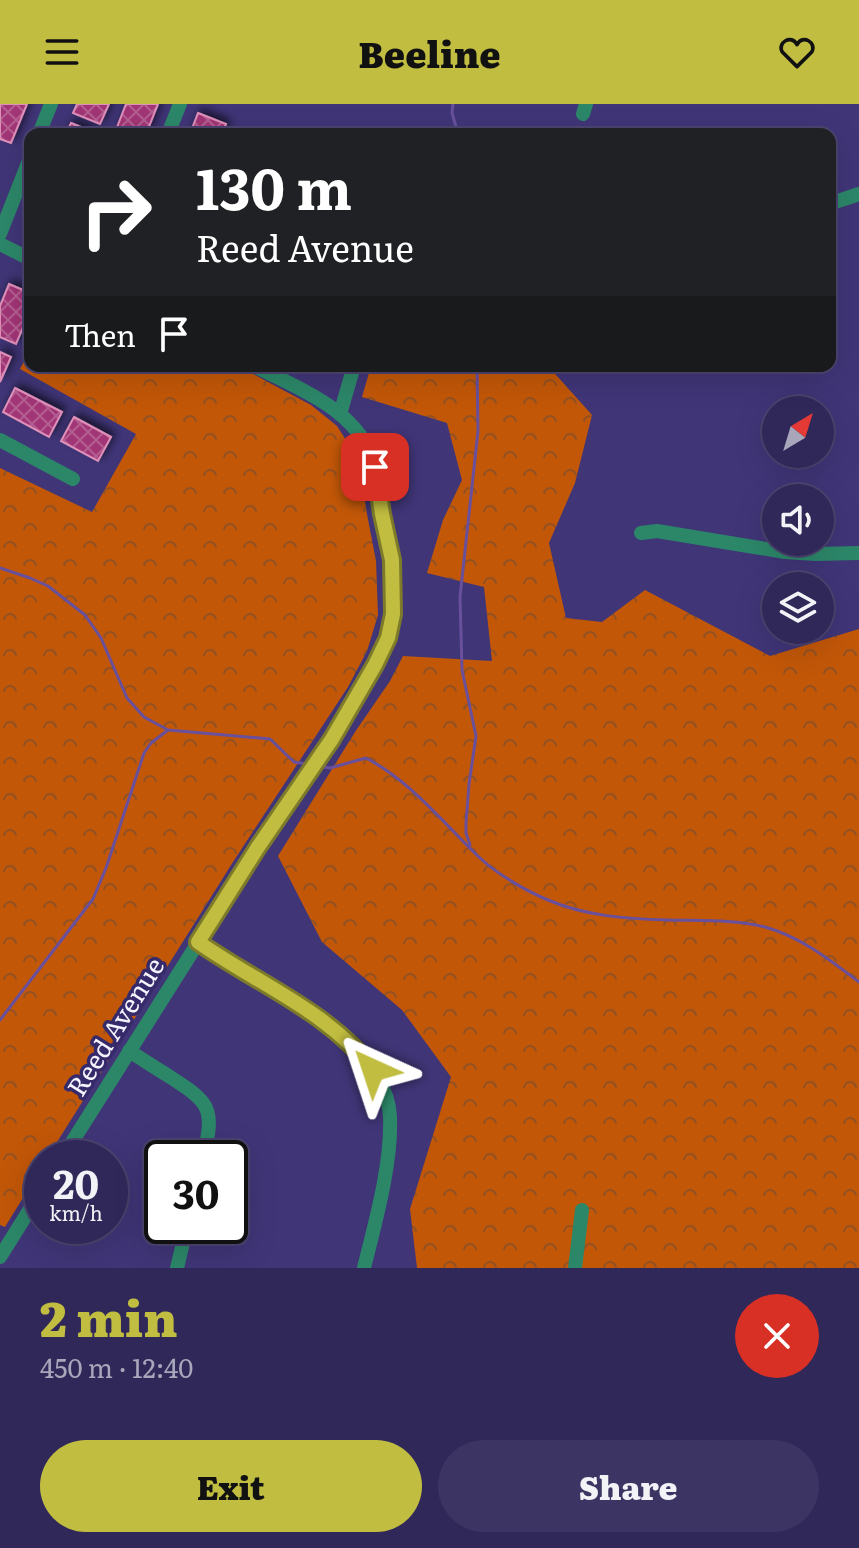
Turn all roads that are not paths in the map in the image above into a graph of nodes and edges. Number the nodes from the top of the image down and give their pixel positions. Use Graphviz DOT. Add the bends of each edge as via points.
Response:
graph roads {
  1 [pos="51,104"];
  2 [pos="180,104"];
  3 [pos="41,128"];
  4 [pos="170,128"];
  5 [pos="24,173"];
  6 [pos="859,194"];
  7 [pos="836,202"];
  8 [pos="0,234"];
  9 [pos="0,244"];
  10 [pos="24,256"];
  11 [pos="266,372"];
  12 [pos="352,372"];
  13 [pos="340,414"];
  14 [pos="0,440"];
  15 [pos="73,479"];
  16 [pos="641,533"];
  17 [pos="859,553"];
  18 [pos="198,942"];
  19 [pos="129,1051"];
  20 [pos="73,1140"];
  21 [pos="207,1140"];
  22 [pos="582,1210"];
  23 [pos="24,1219"];
  24 [pos="183,1244"];
  25 [pos="0,1257"];
  26 [pos="177,1268"];
  27 [pos="364,1268"];
  28 [pos="575,1268"];
  1 -- 3 [label="street"];
  2 -- 4 [label="street"];
  5 -- 8 [label="street"];
  6 -- 7 [label="street"];
  9 -- 10 [label="street"];
  11 -- 13 [label="street, Reed Avenue"];
  12 -- 13 [label="street"];
  13 -- 18 [label="street, Reed Avenue" via="361,436 375,467 392,560 393,614 383,650 332,739"];
  14 -- 15 [label="street"];
  16 -- 17 [label="street" via="657,531 785,552"];
  18 -- 19 [label="street, Reed Avenue"];
  18 -- 27 [label="street" via="349,1042 383,1088 389,1104 389,1141"];
  19 -- 20 [label="street, Reed Avenue"];
  19 -- 21 [label="street" via="200,1097 209,1115"];
  22 -- 28 [label="street"];
  23 -- 25 [label="street"];
  24 -- 26 [label="street"];
}
